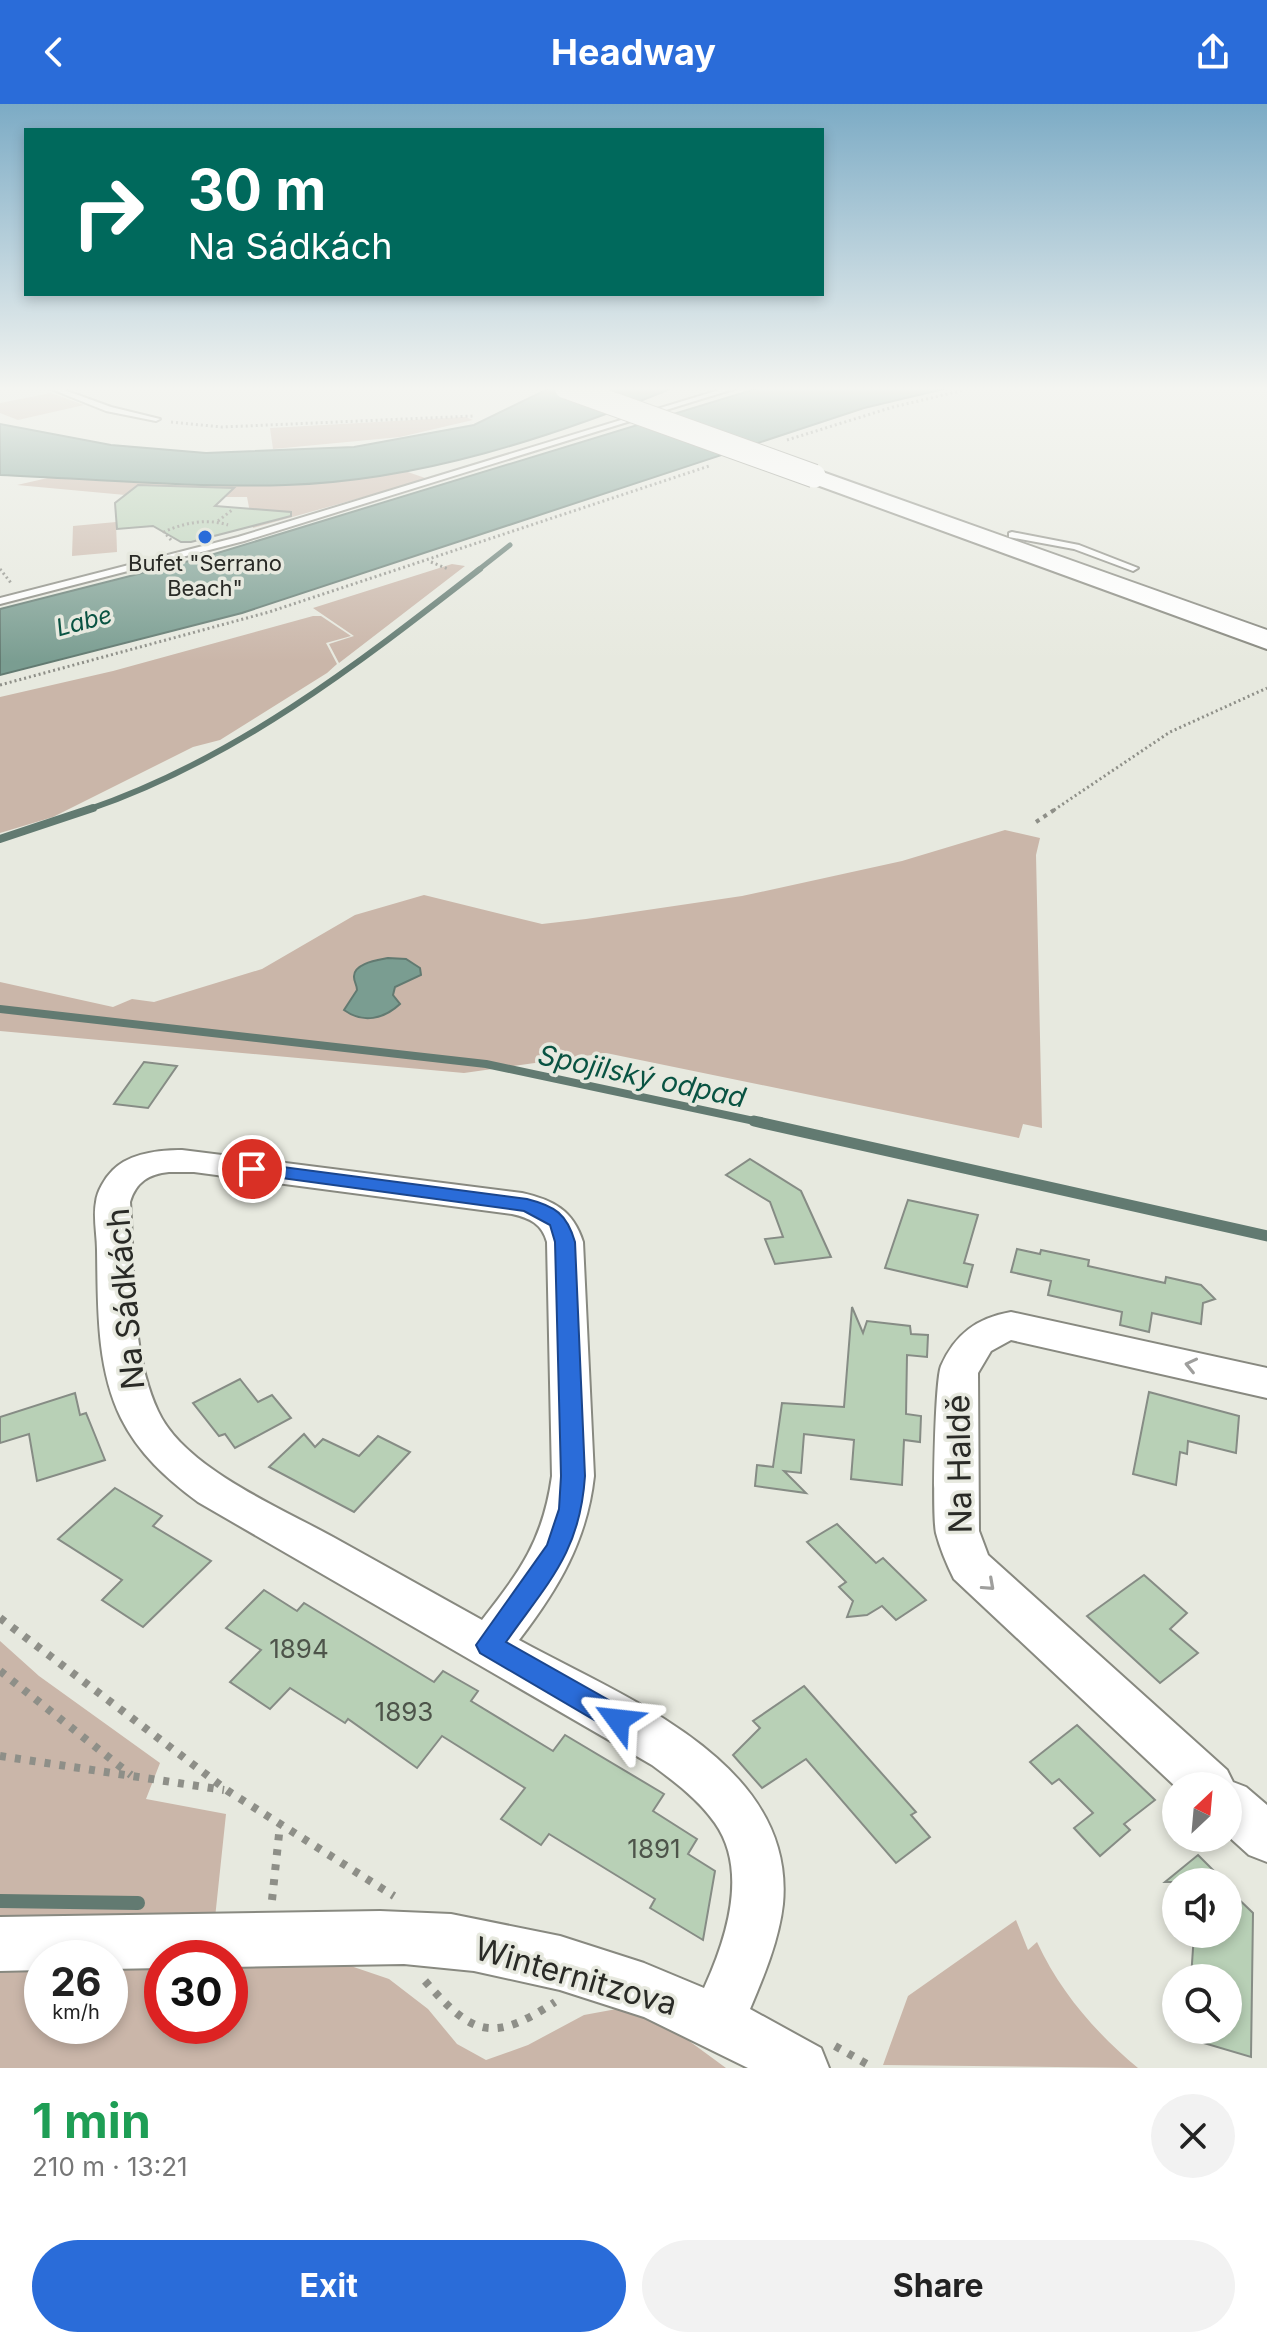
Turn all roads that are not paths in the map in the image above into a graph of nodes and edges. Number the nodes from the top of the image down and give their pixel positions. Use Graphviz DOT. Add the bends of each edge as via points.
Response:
graph roads {
  1 [pos="438,479"];
  2 [pos="837,479"];
  3 [pos="839,479"];
  4 [pos="1012,535"];
  5 [pos="1133,568"];
  6 [pos="0,601"];
  7 [pos="1267,627"];
  8 [pos="1267,640"];
  9 [pos="1267,1383"];
  10 [pos="489,1645"];
  11 [pos="1195,1772"];
  12 [pos="1242,1816"];
  13 [pos="1267,1838"];
  14 [pos="0,1944"];
  15 [pos="718,2020"];
  16 [pos="801,2068"];
  1 -- 6 [label="lane" via="241,539"];
  2 -- 8 [label="main road"];
  3 -- 4 [label="main road"];
  4 -- 5 [label="lane" via="1076,547"];
  4 -- 7 [label="main road"];
  9 -- 11 [label="street, Na Haldě, one-way" via="1011,1326 992,1330 978,1341 958,1373 957,1531 970,1566"];
  10 -- 10 [label="street, Na Sádkách" via="213,1490 156,1440 132,1399 124,1359 113,1202 127,1176 161,1161 194,1161 512,1203 542,1210 560,1223 565,1242 571,1509 558,1549"];
  10 -- 15 [label="street, Na Sádkách" via="687,1761 736,1808 757,1863 756,1917 740,1975"];
  12 -- 13 [label="street"];
  14 -- 15 [label="street, Winternitzova" via="267,1940 398,1921 595,1974"];
  15 -- 16 [label="street, Winternitzova"];
}
